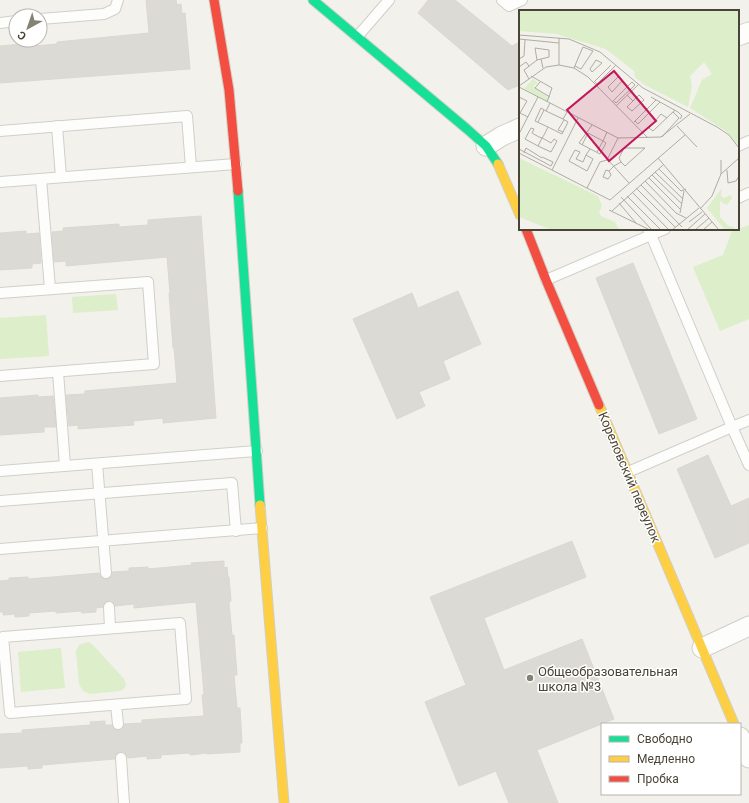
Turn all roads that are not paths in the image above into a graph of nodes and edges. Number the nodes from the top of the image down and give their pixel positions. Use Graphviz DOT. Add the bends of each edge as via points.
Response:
graph roads {
  1 [pos="118,0"];
  2 [pos="214,0"];
  3 [pos="313,0"];
  4 [pos="389,0"];
  5 [pos="502,0"];
  6 [pos="522,0"];
  7 [pos="48,19"];
  8 [pos="749,32"];
  9 [pos="739,36"];
  10 [pos="357,37"];
  11 [pos="57,126"];
  12 [pos="519,128"];
  13 [pos="0,130"];
  14 [pos="749,141"];
  15 [pos="486,146"];
  16 [pos="739,146"];
  17 [pos="236,164"];
  18 [pos="191,167"];
  19 [pos="61,178"];
  20 [pos="41,179"];
  21 [pos="0,182"];
  22 [pos="749,194"];
  23 [pos="739,198"];
  24 [pos="519,213"];
  25 [pos="526,230"];
  26 [pos="660,230"];
  27 [pos="649,232"];
  28 [pos="546,280"];
  29 [pos="50,289"];
  30 [pos="0,294"];
  31 [pos="58,372"];
  32 [pos="0,376"];
  33 [pos="749,420"];
  34 [pos="732,427"];
  35 [pos="257,451"];
  36 [pos="97,464"];
  37 [pos="749,465"];
  38 [pos="65,466"];
  39 [pos="0,471"];
  40 [pos="628,472"];
  41 [pos="99,494"];
  42 [pos="0,501"];
  43 [pos="262,528"];
  44 [pos="236,530"];
  45 [pos="103,541"];
  46 [pos="0,549"];
  47 [pos="106,572"];
  48 [pos="109,606"];
  49 [pos="749,626"];
  50 [pos="110,628"];
  51 [pos="702,648"];
  52 [pos="116,705"];
  53 [pos="734,723"];
  54 [pos="118,724"];
  55 [pos="741,739"];
  56 [pos="120,758"];
  57 [pos="749,758"];
  58 [pos="124,803"];
  59 [pos="284,803"];
  1 -- 7 [label="lane" via="114,9 104,14"];
  2 -- 17 [label="street" via="229,90"];
  3 -- 10 [label="street"];
  4 -- 10 [label="lane"];
  5 -- 6 [label="lane" via="509,6"];
  8 -- 9 [label="street"];
  10 -- 15 [label="street"];
  11 -- 13 [label="lane"];
  11 -- 18 [label="lane" via="187,116"];
  11 -- 19 [label="lane"];
  12 -- 15 [label="street"];
  14 -- 16 [label="lane"];
  15 -- 24 [label="street" via="500,166"];
  17 -- 18 [label="lane"];
  17 -- 35 [label="street"];
  18 -- 19 [label="lane"];
  19 -- 20 [label="lane"];
  20 -- 21 [label="lane"];
  20 -- 29 [label="lane"];
  22 -- 23 [label="lane"];
  25 -- 28 [label="street, Кореловский переулок"];
  26 -- 27 [label="lane"];
  27 -- 28 [label="lane"];
  27 -- 34 [label="lane"];
  28 -- 40 [label="street, Кореловский переулок"];
  29 -- 30 [label="lane"];
  29 -- 31 [label="lane" via="148,282 154,364"];
  31 -- 32 [label="lane"];
  31 -- 38 [label="lane"];
  33 -- 34 [label="lane"];
  34 -- 37 [label="lane"];
  34 -- 40 [label="lane"];
  35 -- 36 [label="lane"];
  35 -- 43 [label="street"];
  36 -- 38 [label="lane"];
  36 -- 41 [label="lane"];
  38 -- 39 [label="lane"];
  40 -- 51 [label="street, Кореловский переулок"];
  41 -- 42 [label="lane"];
  41 -- 44 [label="lane" via="232,483"];
  41 -- 45 [label="lane"];
  43 -- 44 [label="lane"];
  43 -- 59 [label="street"];
  44 -- 45 [label="lane"];
  45 -- 46 [label="lane"];
  45 -- 47 [label="lane"];
  48 -- 50 [label="lane"];
  49 -- 51 [label="street"];
  50 -- 52 [label="lane" via="180,623 186,699"];
  50 -- 52 [label="lane" via="3,637 10,713"];
  51 -- 53 [label="street, Кореловский переулок"];
  52 -- 54 [label="lane"];
  55 -- 57 [label="street"];
  56 -- 58 [label="lane"];
}
